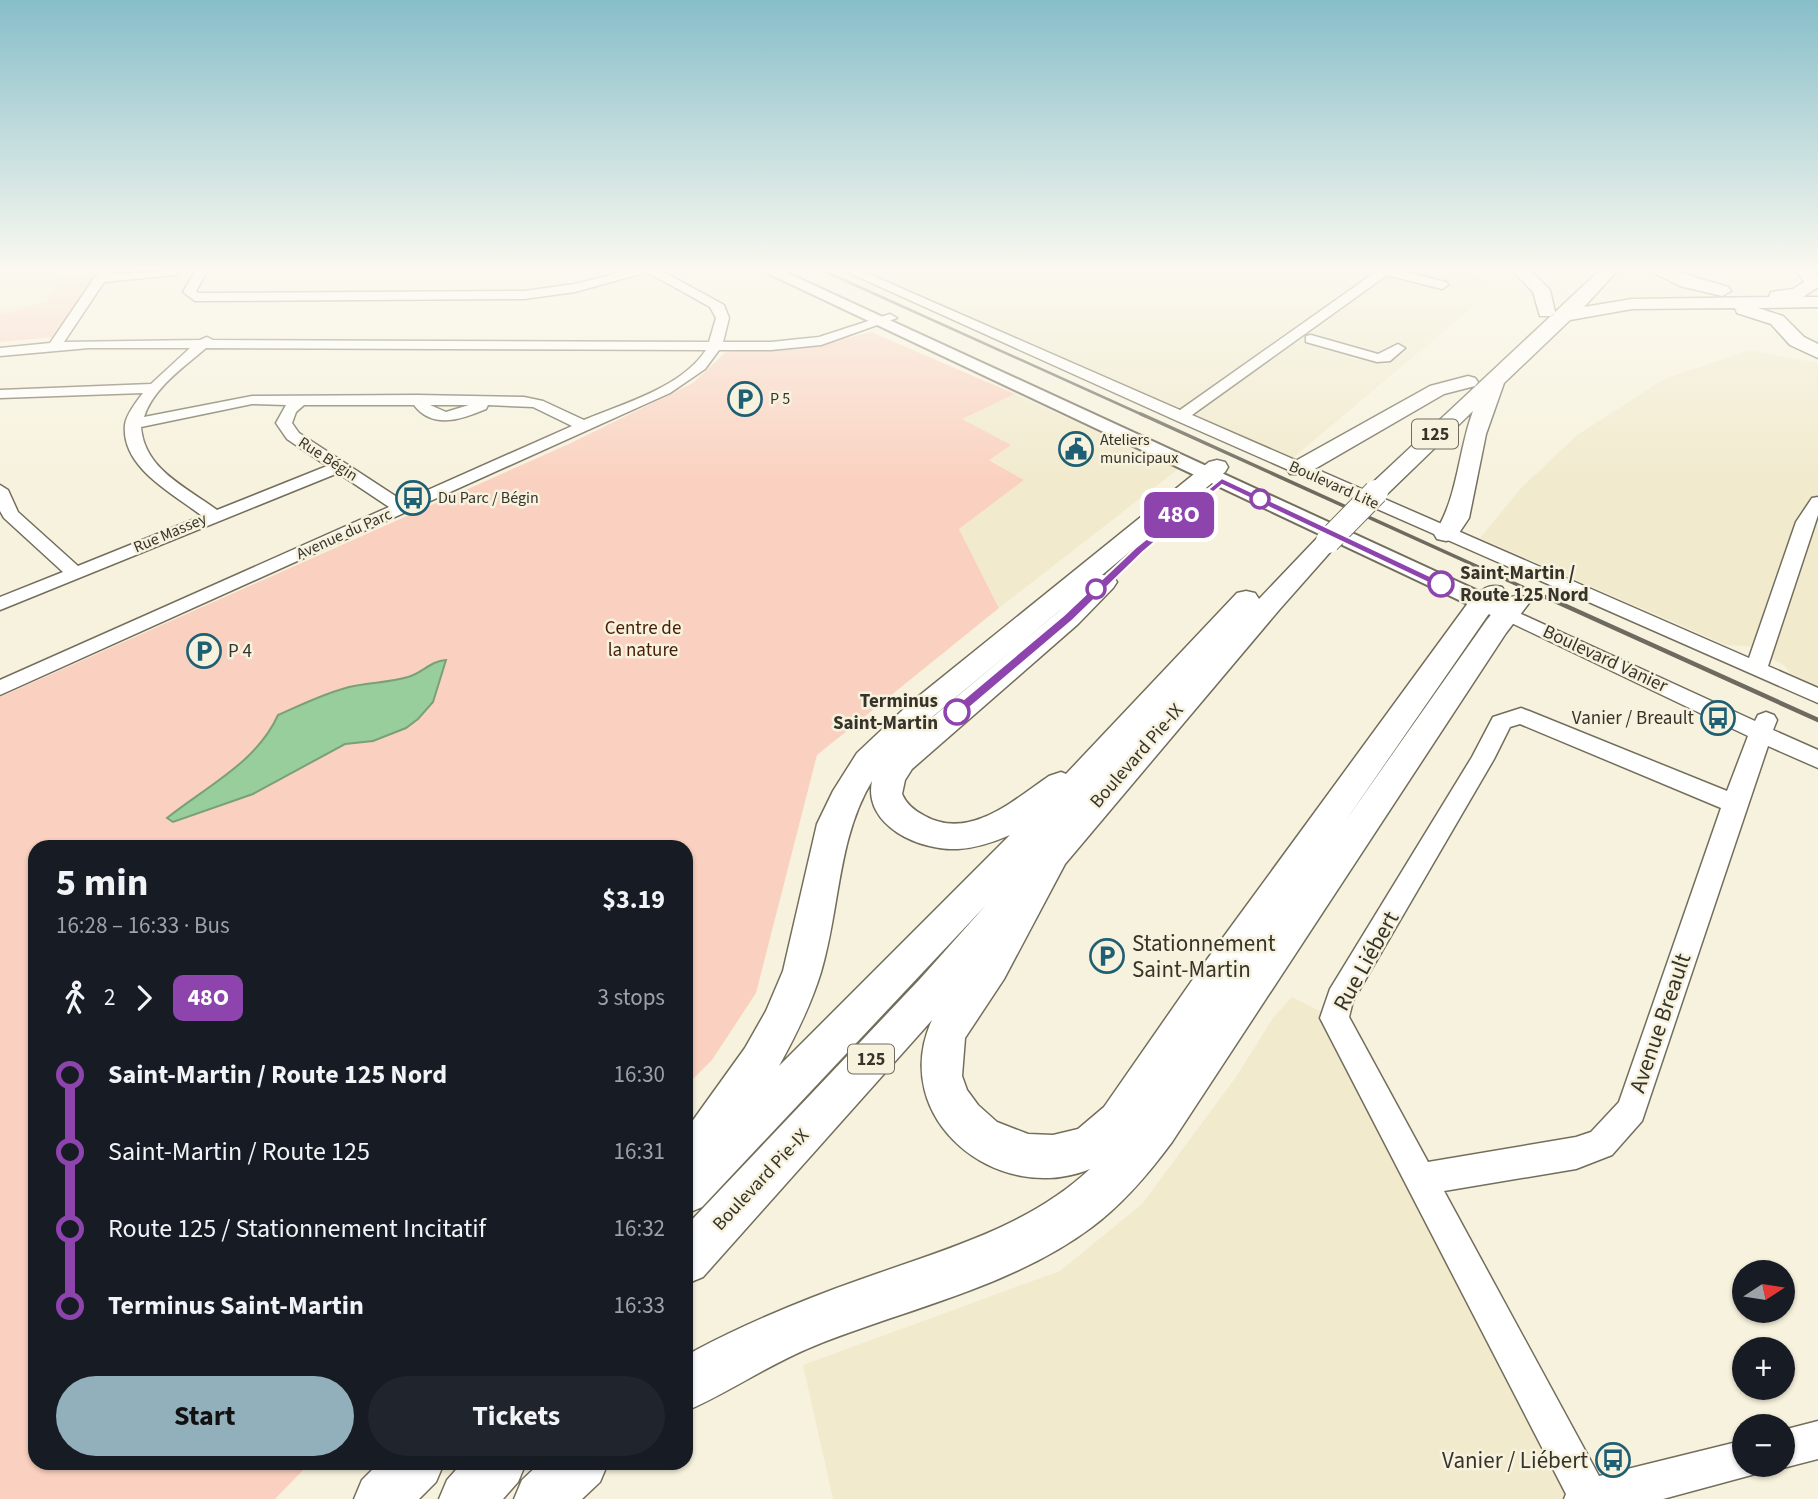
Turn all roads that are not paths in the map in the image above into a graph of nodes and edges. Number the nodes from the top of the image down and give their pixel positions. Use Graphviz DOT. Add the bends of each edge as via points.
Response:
graph roads {
  1 [pos="208,341"];
  2 [pos="718,341"];
  3 [pos="813,341"];
  4 [pos="930,341"];
  5 [pos="1010,341"];
  6 [pos="1286,341"];
  7 [pos="1318,341"];
  8 [pos="1514,341"];
  9 [pos="1538,341"];
  10 [pos="1797,341"];
  11 [pos="57,343"];
  12 [pos="717,344"];
  13 [pos="0,345"];
  14 [pos="1398,348"];
  15 [pos="0,352"];
  16 [pos="1818,352"];
  17 [pos="1495,379"];
  18 [pos="1468,382"];
  19 [pos="153,388"];
  20 [pos="0,394"];
  21 [pos="302,399"];
  22 [pos="1180,416"];
  23 [pos="132,424"];
  24 [pos="584,426"];
  25 [pos="342,466"];
  26 [pos="1298,469"];
  27 [pos="1219,474"];
  28 [pos="1366,488"];
  29 [pos="0,490"];
  30 [pos="1818,502"];
  31 [pos="402,508"];
  32 [pos="213,516"];
  33 [pos="1446,534"];
  34 [pos="1319,536"];
  35 [pos="75,573"];
  36 [pos="1499,603"];
  37 [pos="0,604"];
  38 [pos="1756,669"];
  39 [pos="0,688"];
  40 [pos="1818,696"];
  41 [pos="1763,726"];
  42 [pos="1818,744"];
  43 [pos="1818,760"];
  44 [pos="1095,762"];
  45 [pos="1734,804"];
  46 [pos="1052,855"];
  47 [pos="693,1158"];
  48 [pos="1420,1179"];
  49 [pos="693,1184"];
  50 [pos="693,1252"];
  51 [pos="693,1381"];
  52 [pos="1818,1440"];
  53 [pos="1795,1446"];
  54 [pos="1732,1462"];
  55 [pos="410,1470"];
  56 [pos="493,1470"];
  57 [pos="573,1470"];
  58 [pos="381,1499"];
  59 [pos="466,1499"];
  60 [pos="541,1499"];
  61 [pos="1588,1499"];
  1 -- 11 [label="street"];
  1 -- 12 [label="street"];
  1 -- 19 [label="street"];
  2 -- 12 [label="street"];
  3 -- 12 [label="street"];
  4 -- 27 [label="main road"];
  5 -- 22 [label="street, Boulevard Lite"];
  6 -- 22 [label="street"];
  7 -- 14 [label="street" via="1377,358"];
  8 -- 18 [label="highway, Boulevard Pie-IX / 125"];
  9 -- 17 [label="highway, Boulevard Pie-IX / 125"];
  10 -- 16 [label="highway"];
  11 -- 13 [label="street"];
  11 -- 15 [label="street"];
  12 -- 24 [label="street, Avenue du Parc" via="692,375"];
  17 -- 28 [label="highway, Boulevard Pie-IX / 125"];
  17 -- 33 [label="highway" via="1475,435 1457,518"];
  18 -- 26 [label="highway" via="1437,390"];
  18 -- 28 [label="highway, Boulevard Pie-IX / 125"];
  19 -- 20 [label="street"];
  19 -- 23 [label="street"];
  21 -- 23 [label="street" via="221,404"];
  21 -- 24 [label="street" via="417,399 425,411 440,417 458,415 489,400 524,401"];
  21 -- 25 [label="street, Rue Bégin" via="289,410 284,423 293,436"];
  22 -- 26 [label="street, Boulevard Lite"];
  23 -- 32 [label="street" via="136,451 148,466"];
  24 -- 31 [label="street, Avenue du Parc"];
  25 -- 31 [label="street, Rue Bégin"];
  25 -- 32 [label="street, Rue Massey"];
  26 -- 33 [label="street, Boulevard Lite"];
  27 -- 36 [label="main road"];
  27 -- 44 [label="highway" via="1068,618 901,761 891,775 888,795 897,815 915,829 942,836 970,835 1004,822"];
  27 -- 47 [label="highway" via="908,720 869,761 834,824 802,971 783,1020"];
  28 -- 34 [label="highway, Boulevard Pie-IX / 125, bridge"];
  29 -- 35 [label="street" via="10,514"];
  30 -- 38 [label="street" via="1805,522"];
  31 -- 39 [label="street, Avenue du Parc"];
  32 -- 35 [label="street, Rue Massey"];
  33 -- 38 [label="street, Boulevard Lite"];
  34 -- 44 [label="highway, Boulevard Pie-IX / 125"];
  34 -- 46 [label="highway, Boulevard Pie-IX / 125" via="1269,604"];
  35 -- 37 [label="street, Rue Massey"];
  36 -- 41 [label="street, Boulevard Vanier"];
  36 -- 46 [label="highway" via="1214,981 1130,1108 1087,1148 1062,1157 1033,1158 1002,1150 966,1123 947,1091 942,1050 953,1022 989,969"];
  36 -- 51 [label="highway" via="1172,1105 1111,1181 1060,1222 1008,1249 800,1326"];
  38 -- 40 [label="street, Boulevard Lite"];
  41 -- 42 [label="street, Boulevard Vanier"];
  41 -- 43 [label="street, Boulevard Vanier"];
  41 -- 45 [label="street, Avenue Breault"];
  44 -- 49 [label="highway, Boulevard Pie-IX / 125" via="997,871"];
  45 -- 48 [label="street, Avenue Breault" via="1631,1111 1601,1144 1576,1153"];
  45 -- 48 [label="street, Rue Liébert" via="1521,716 1501,722 1340,998 1334,1018"];
  46 -- 50 [label="highway, Boulevard Pie-IX / 125"];
  48 -- 61 [label="street, Rue Liébert"];
  52 -- 53 [label="street"];
  54 -- 61 [label="street"];
  55 -- 58 [label="highway"];
  56 -- 59 [label="highway"];
  57 -- 60 [label="highway"];
}
